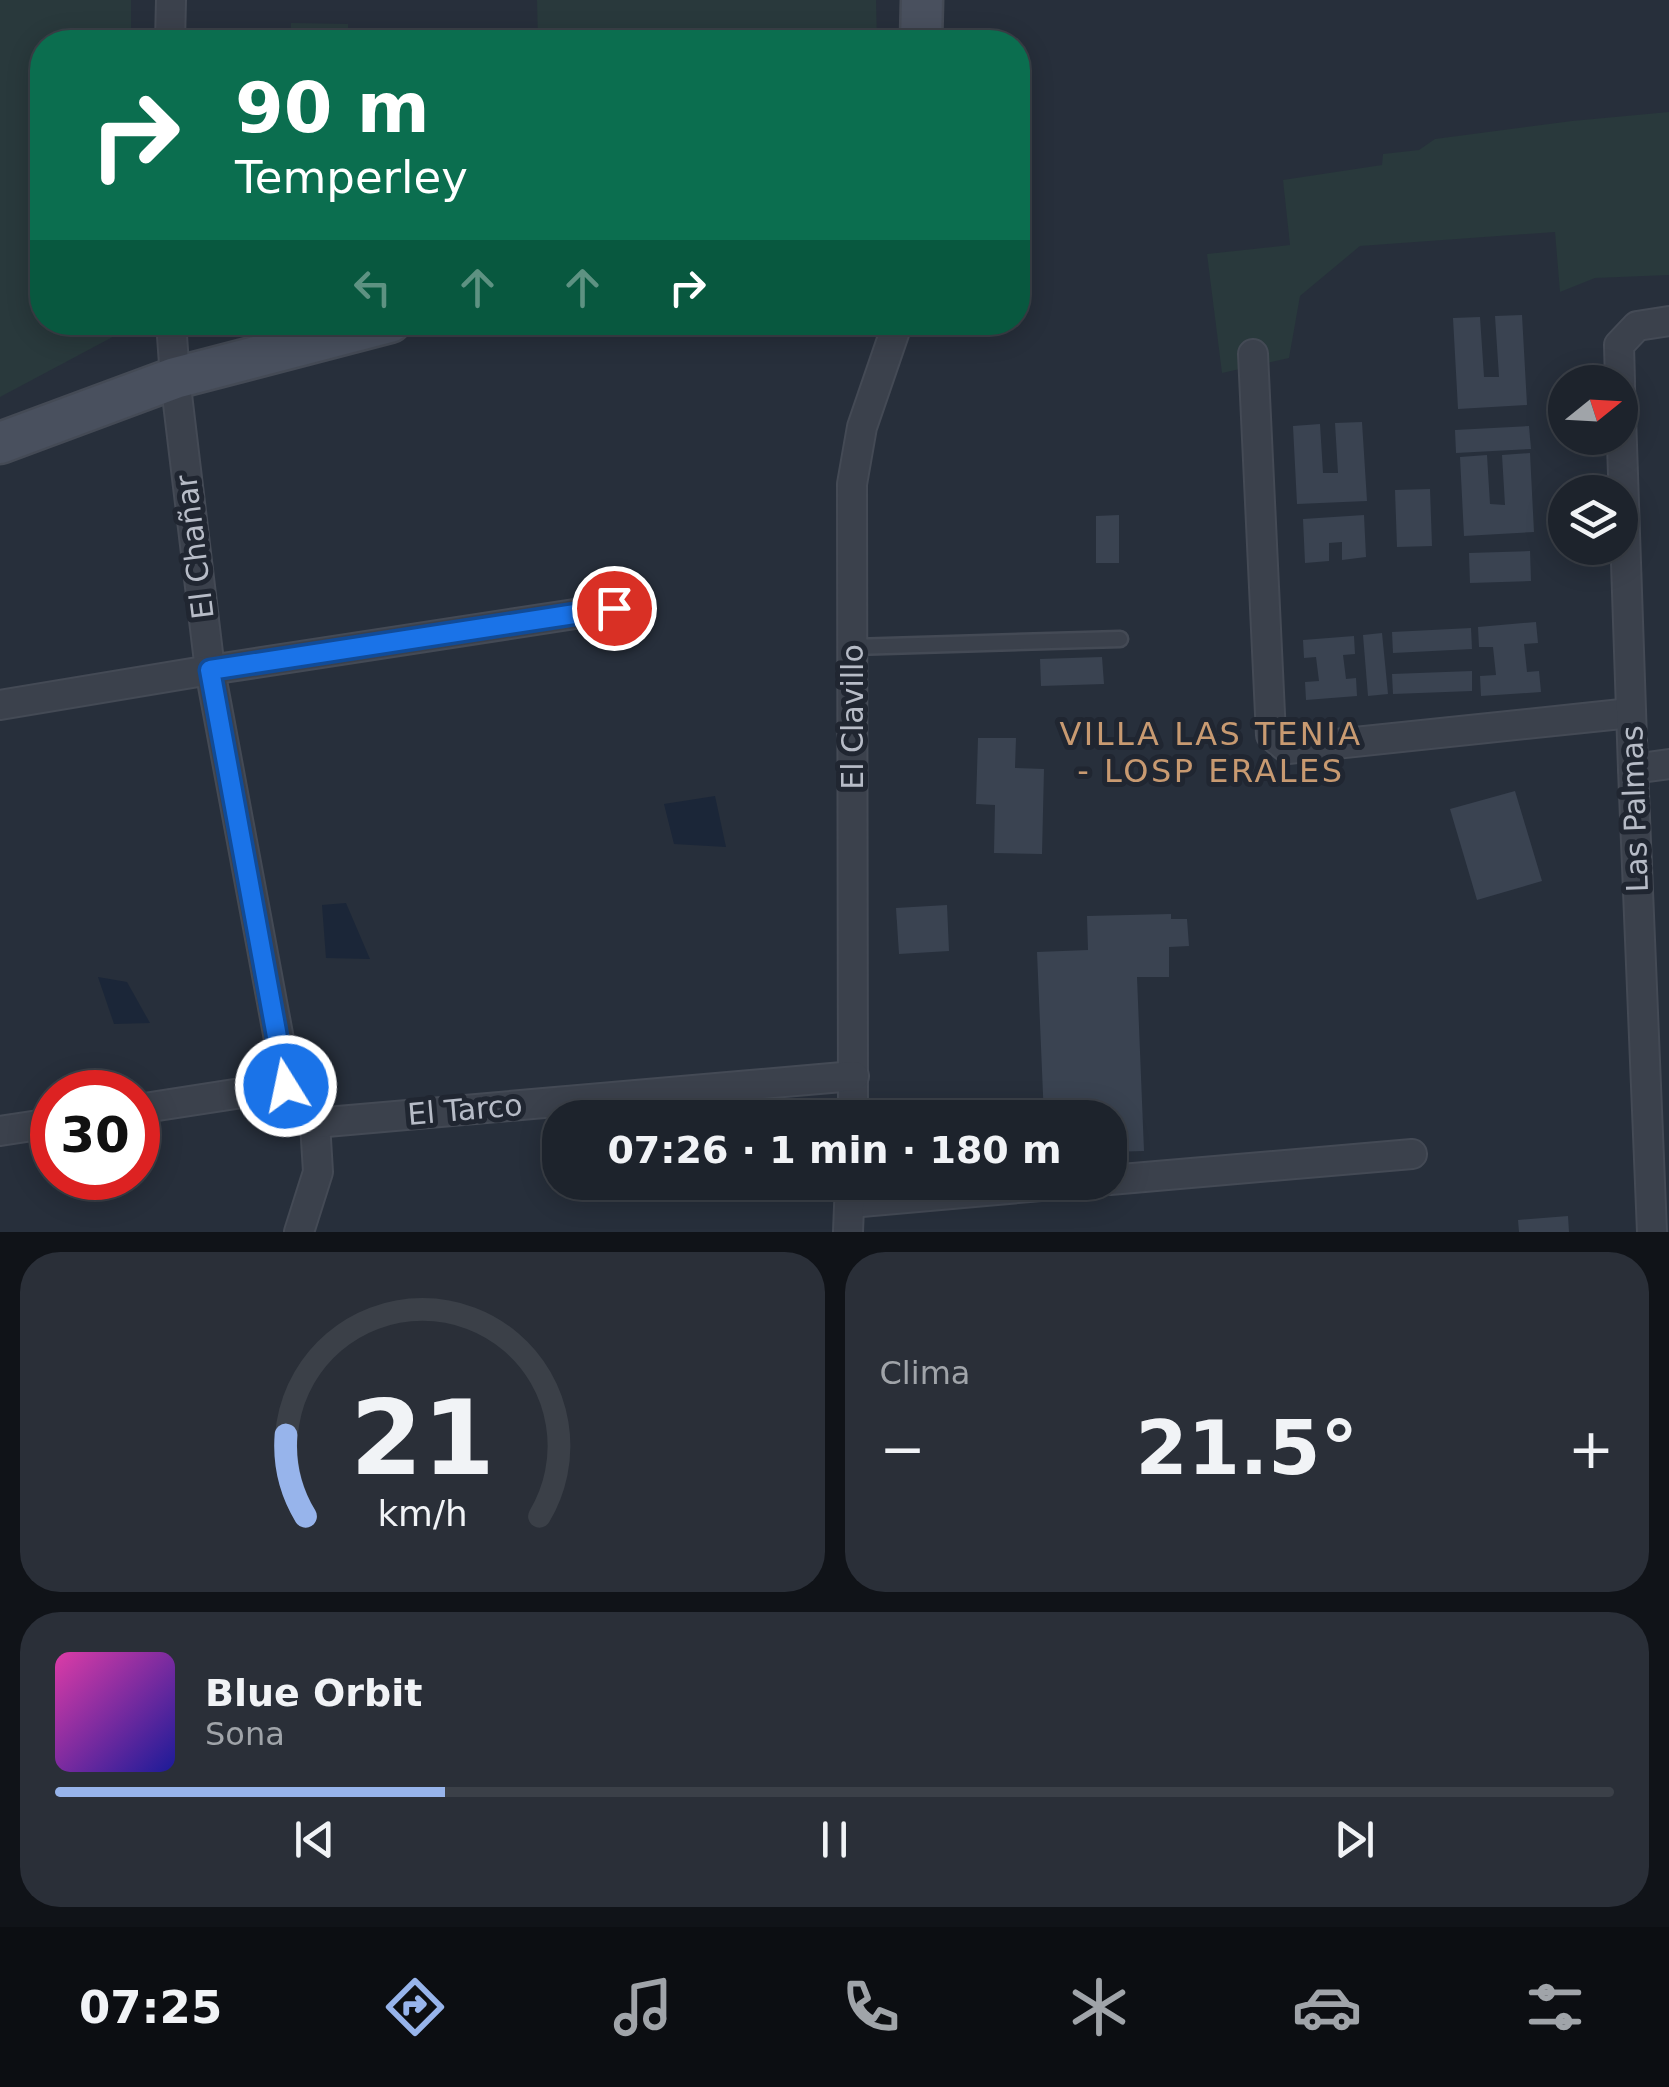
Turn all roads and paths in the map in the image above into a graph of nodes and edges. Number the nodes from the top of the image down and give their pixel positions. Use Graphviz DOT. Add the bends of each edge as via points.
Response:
graph roads {
  1 [pos="171,0"];
  2 [pos="922,0"];
  3 [pos="170,30"];
  4 [pos="921,30"];
  5 [pos="1669,321"];
  6 [pos="172,335"];
  7 [pos="340,335"];
  8 [pos="894,335"];
  9 [pos="1253,354"];
  10 [pos="1620,365"];
  11 [pos="175,378"];
  12 [pos="0,443"];
  13 [pos="1622,455"];
  14 [pos="614,608"];
  15 [pos="1120,639"];
  16 [pos="853,647"];
  17 [pos="210,670"];
  18 [pos="0,705"];
  19 [pos="1631,713"];
  20 [pos="1669,764"];
  21 [pos="1632,769"];
  22 [pos="854,1076"];
  23 [pos="286,1086"];
  24 [pos="853,1100"];
  25 [pos="160,1106"];
  26 [pos="315,1123"];
  27 [pos="30,1126"];
  28 [pos="0,1131"];
  29 [pos="1412,1154"];
  30 [pos="1127,1179"];
  31 [pos="850,1200"];
  32 [pos="299,1232"];
  33 [pos="848,1232"];
  34 [pos="1652,1232"];
  1 -- 3 [label="street"];
  2 -- 4 [label="main road"];
  5 -- 10 [label="street, Las Palmas" via="1636,326 1619,345"];
  6 -- 11 [label="street, El Chañar"];
  7 -- 11 [label="main road"];
  8 -- 16 [label="street, El Clavillo" via="862,428 852,484"];
  9 -- 19 [label="street" via="1271,735 1288,750"];
  11 -- 12 [label="main road"];
  11 -- 17 [label="street, El Chañar"];
  13 -- 19 [label="street, Las Palmas"];
  14 -- 17 [label="street"];
  15 -- 16 [label="lane"];
  16 -- 22 [label="street, El Clavillo"];
  17 -- 18 [label="street"];
  17 -- 23 [label="street, El Chañar"];
  19 -- 21 [label="street, Las Palmas"];
  20 -- 21 [label="street"];
  21 -- 34 [label="street, Las Palmas"];
  22 -- 24 [label="street, El Clavillo"];
  22 -- 26 [label="street, El Tarco"];
  23 -- 25 [label="street"];
  23 -- 26 [label="street, El Chañar" via="292,1109"];
  26 -- 32 [label="street" via="318,1172"];
  27 -- 28 [label="street"];
  29 -- 30 [label="street"];
  31 -- 33 [label="street"];
}
